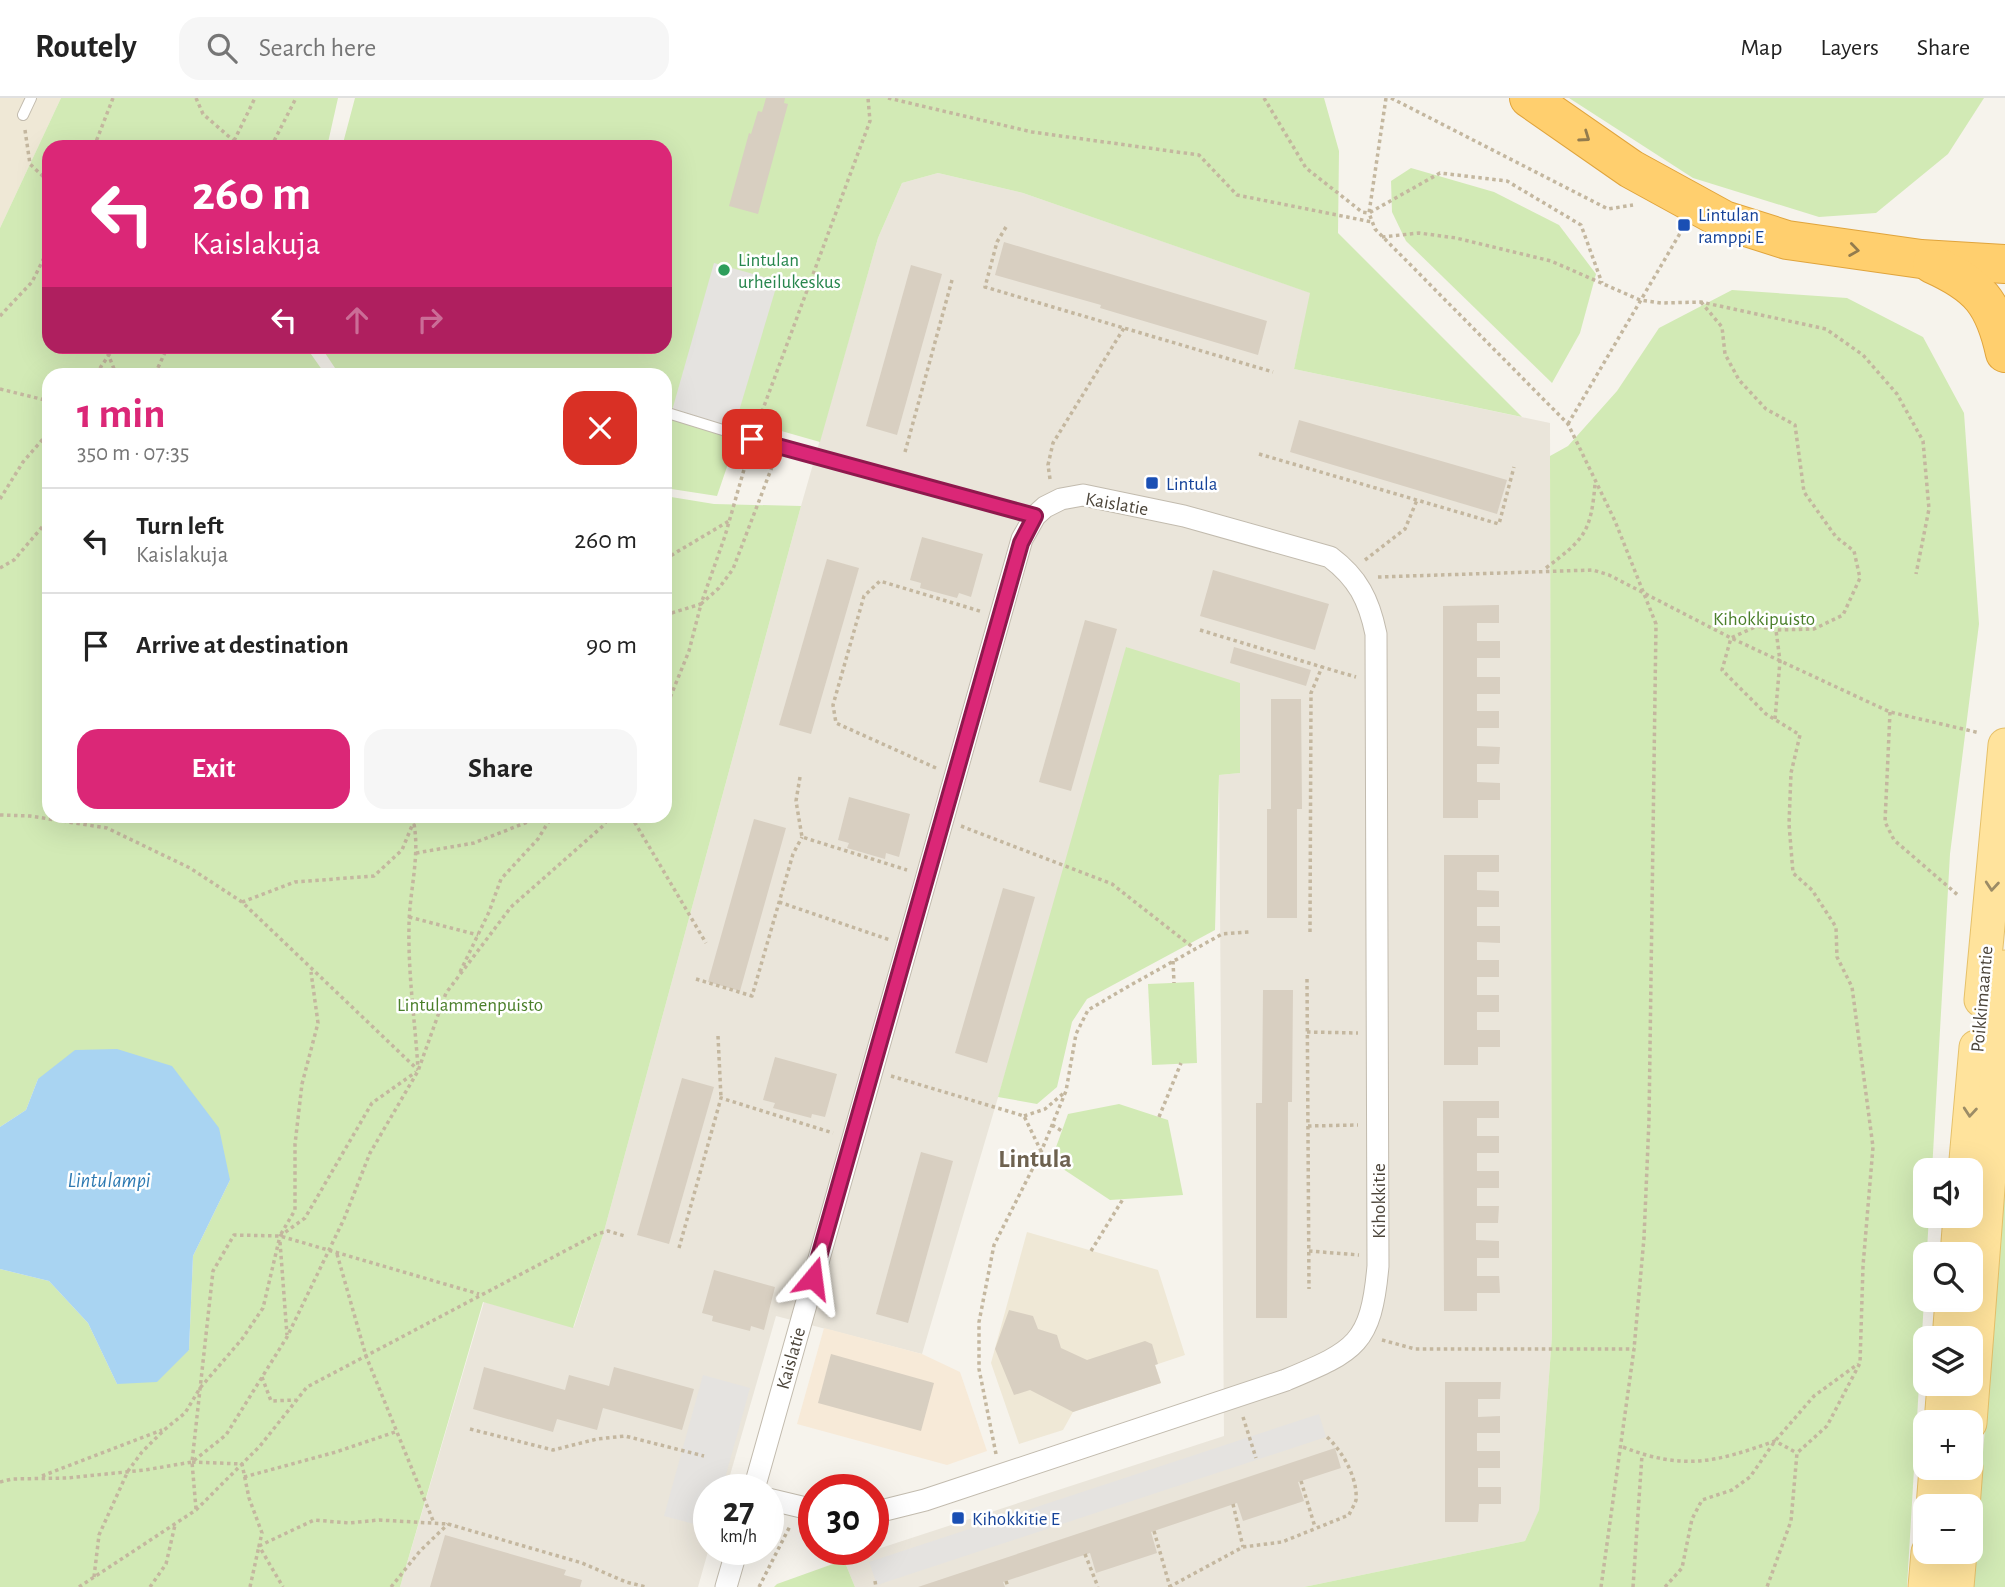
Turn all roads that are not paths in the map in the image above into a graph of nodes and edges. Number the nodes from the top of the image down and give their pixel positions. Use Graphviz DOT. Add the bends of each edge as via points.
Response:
graph roads {
  1 [pos="31,98"];
  2 [pos="1529,98"];
  3 [pos="23,115"];
  4 [pos="1921,259"];
  5 [pos="2005,264"];
  6 [pos="2005,353"];
  7 [pos="672,414"];
  8 [pos="1035,516"];
  9 [pos="1330,558"];
  10 [pos="1993,739"];
  11 [pos="2005,967"];
  12 [pos="1966,1158"];
  13 [pos="1971,1410"];
  14 [pos="758,1474"];
  15 [pos="889,1509"];
  16 [pos="1927,1564"];
  17 [pos="1959,1564"];
  18 [pos="732,1565"];
  19 [pos="726,1587"];
  20 [pos="1925,1587"];
  21 [pos="1957,1587"];
  1 -- 3 [label="lane"];
  2 -- 4 [label="highway, one-way" via="1631,169 1724,220 1787,240"];
  4 -- 5 [label="highway"];
  4 -- 6 [label="highway" via="1975,288 1993,309"];
  7 -- 8 [label="lane"];
  8 -- 9 [label="street, Kaislatie" via="1061,499 1083,495 1184,516"];
  8 -- 14 [label="street, Kaislatie" via="1021,543"];
  9 -- 15 [label="street, Kihokkitie" via="1346,570 1370,605 1377,647 1378,1266 1374,1305 1363,1330 1340,1357 1286,1380"];
  10 -- 12 [label="main road, Poikkimaantie, one-way"];
  11 -- 13 [label="main road, Poikkimaantie"];
  16 -- 20 [label="main road"];
  17 -- 21 [label="main road"];
  18 -- 19 [label="street"];
}
